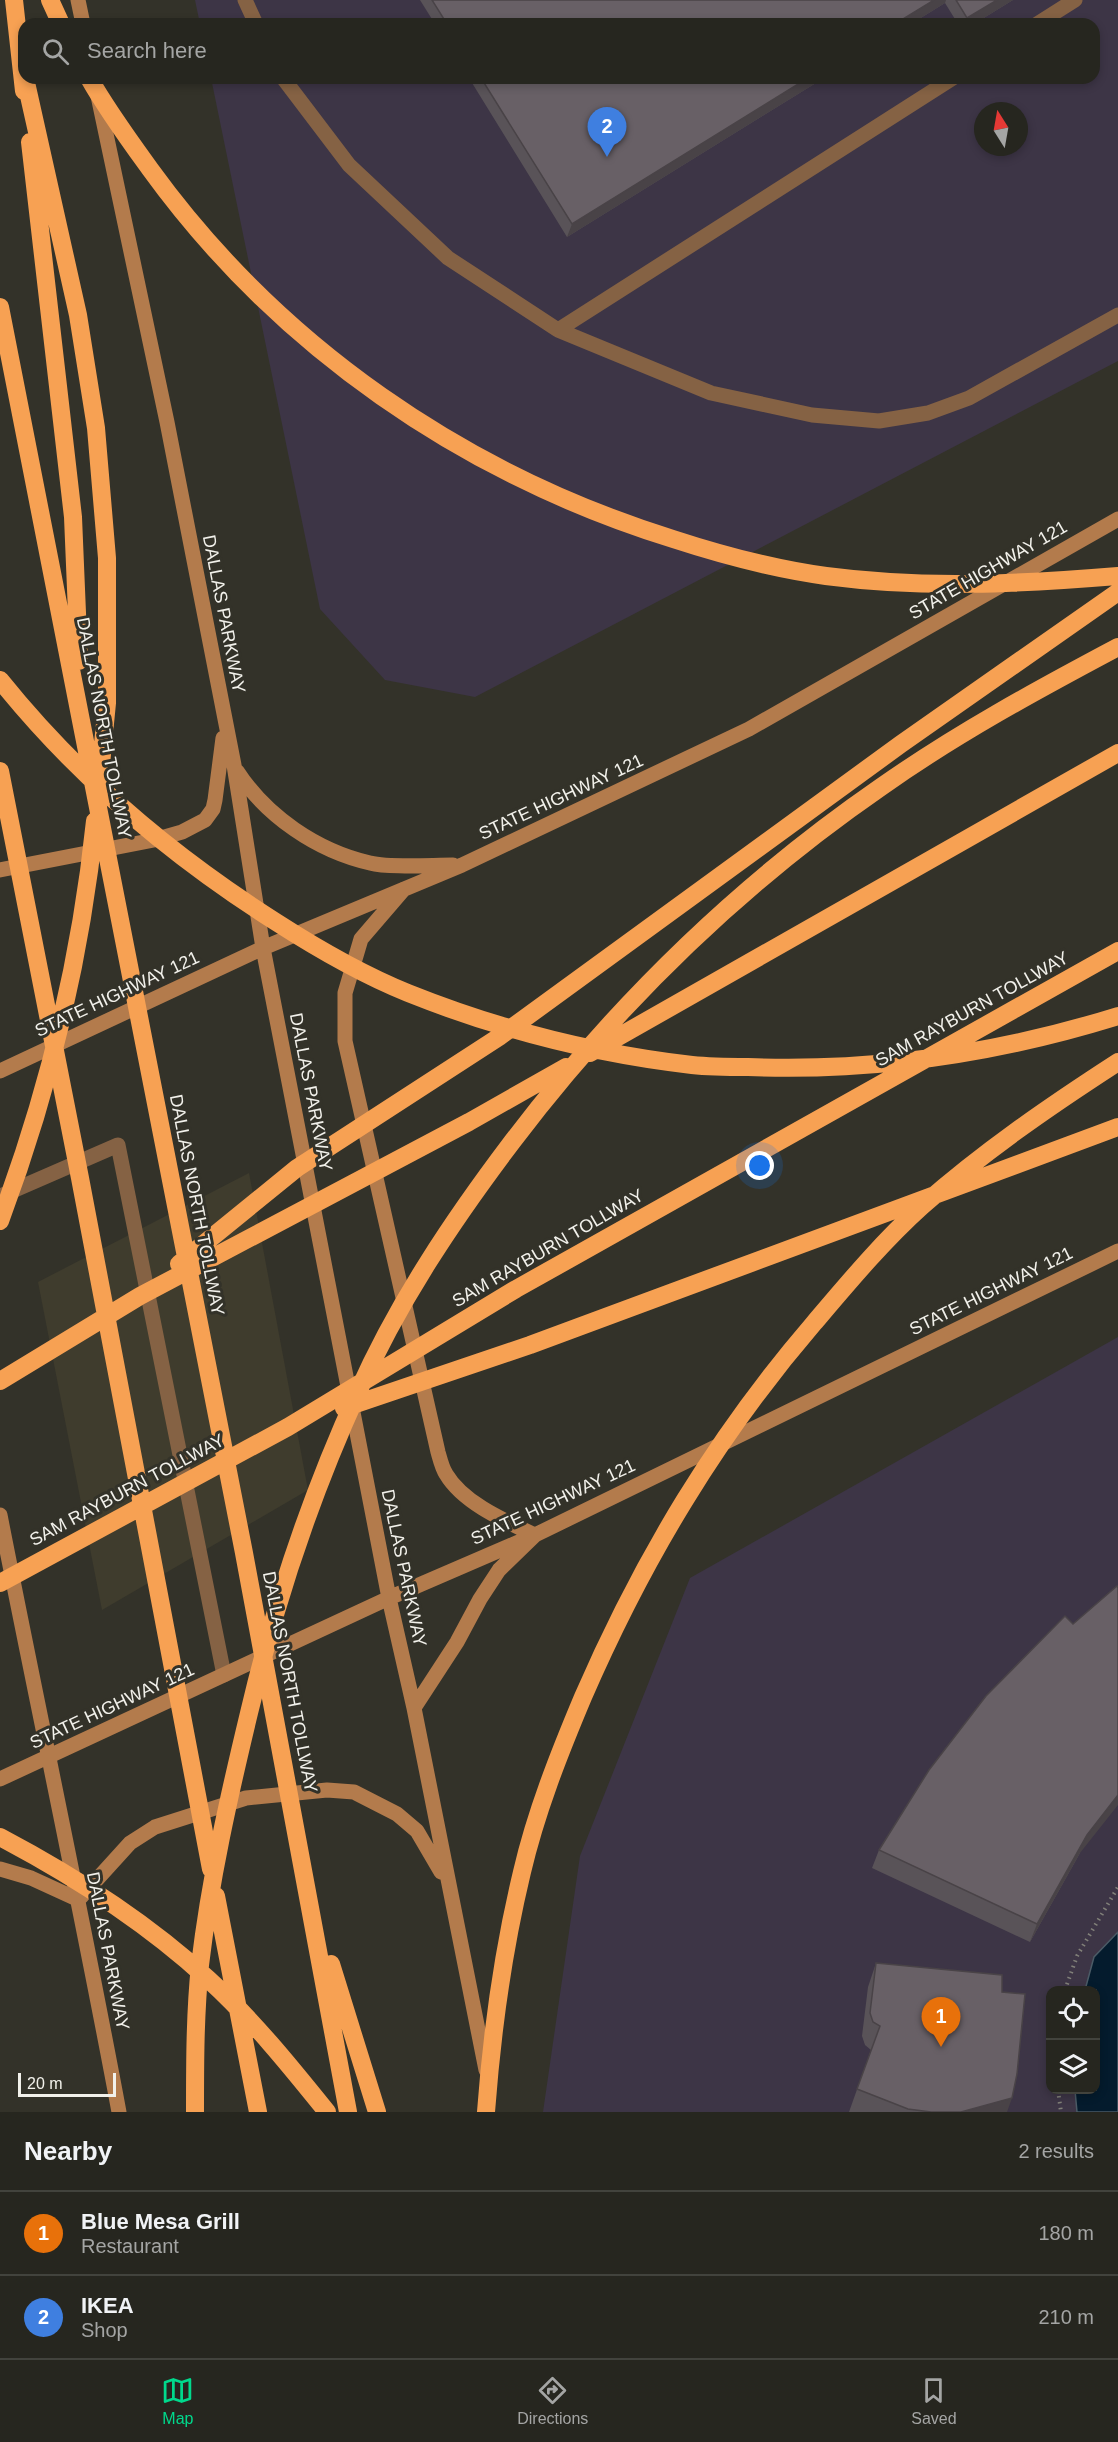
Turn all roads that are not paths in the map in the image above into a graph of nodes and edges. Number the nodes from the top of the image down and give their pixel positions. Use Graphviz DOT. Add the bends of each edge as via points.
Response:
graph roads {
  1 [pos="7,0"];
  2 [pos="14,0"];
  3 [pos="50,0"];
  4 [pos="78,0"];
  5 [pos="245,0"];
  6 [pos="1075,0"];
  7 [pos="58,18"];
  8 [pos="82,18"];
  9 [pos="253,18"];
  10 [pos="1046,18"];
  11 [pos="18,35"];
  12 [pos="18,46"];
  13 [pos="24,84"];
  14 [pos="27,84"];
  15 [pos="93,84"];
  16 [pos="95,84"];
  17 [pos="288,84"];
  18 [pos="943,84"];
  19 [pos="0,307"];
  20 [pos="1118,315"];
  21 [pos="558,330"];
  22 [pos="1118,519"];
  23 [pos="1118,576"];
  24 [pos="1118,592"];
  25 [pos="1118,647"];
  26 [pos="0,680"];
  27 [pos="225,721"];
  28 [pos="83,731"];
  29 [pos="1118,753"];
  30 [pos="234,765"];
  31 [pos="0,771"];
  32 [pos="462,865"];
  33 [pos="0,870"];
  34 [pos="406,887"];
  35 [pos="262,948"];
  36 [pos="1118,951"];
  37 [pos="1118,1016"];
  38 [pos="1118,1062"];
  39 [pos="0,1071"];
  40 [pos="1118,1127"];
  41 [pos="0,1197"];
  42 [pos="0,1221"];
  43 [pos="1118,1251"];
  44 [pos="140,1296"];
  45 [pos="0,1381"];
  46 [pos="288,1427"];
  47 [pos="0,1515"];
  48 [pos="535,1534"];
  49 [pos="0,1583"];
  50 [pos="389,1598"];
  51 [pos="224,1675"];
  52 [pos="414,1708"];
  53 [pos="48,1757"];
  54 [pos="0,1779"];
  55 [pos="0,1837"];
  56 [pos="0,1869"];
  57 [pos="305,1879"];
  58 [pos="448,1883"];
  59 [pos="79,1900"];
  60 [pos="119,2112"];
  61 [pos="195,2112"];
  62 [pos="258,2112"];
  63 [pos="327,2112"];
  64 [pos="348,2112"];
  65 [pos="377,2112"];
  66 [pos="486,2112"];
  67 [pos="495,2112"];
  1 -- 12 [label="highway"];
  2 -- 11 [label="highway"];
  3 -- 7 [label="highway"];
  4 -- 8 [label="main road"];
  5 -- 9 [label="lane"];
  6 -- 10 [label="lane"];
  13 -- 28 [label="highway" via="73,517"];
  14 -- 42 [label="highway" via="78,315 96,428 107,558 107,703 93,845 69,989 26,1152"];
  15 -- 27 [label="main road, DALLAS PARKWAY" via="167,422"];
  16 -- 23 [label="highway" via="162,186 206,240 282,318 374,393 452,444 528,483 620,523 718,554 825,576 925,585 1025,584"];
  17 -- 21 [label="lane" via="349,165 448,258"];
  18 -- 21 [label="lane"];
  19 -- 28 [label="highway, DALLAS NORTH TOLLWAY"];
  20 -- 21 [label="lane" via="969,398 928,413 879,421 812,415 711,393"];
  22 -- 32 [label="main road, STATE HIGHWAY 121" via="749,729"];
  24 -- 44 [label="highway" via="901,744 499,1037 297,1168"];
  25 -- 61 [label="highway" via="917,762 822,829 726,909 589,1046 487,1175 430,1259 359,1389 327,1465 290,1563 261,1662 217,1858 200,1965"];
  26 -- 37 [label="highway" via="110,797 184,860 244,902 357,970 408,993 527,1032 622,1055 695,1065 796,1069 876,1065 968,1053"];
  27 -- 30 [label="main road, DALLAS PARKWAY"];
  27 -- 33 [label="main road" via="213,809 202,822 154,840"];
  28 -- 57 [label="highway, DALLAS NORTH TOLLWAY"];
  29 -- 44 [label="highway" via="469,1122"];
  30 -- 32 [label="main road" via="267,809 318,844 371,864"];
  30 -- 35 [label="main road, DALLAS PARKWAY"];
  31 -- 62 [label="highway"];
  32 -- 34 [label="main road, STATE HIGHWAY 121"];
  34 -- 35 [label="main road, STATE HIGHWAY 121"];
  34 -- 48 [label="main road" via="361,939 345,993 345,1041 446,1475 486,1510"];
  35 -- 39 [label="main road, STATE HIGHWAY 121"];
  35 -- 50 [label="main road, DALLAS PARKWAY"];
  36 -- 46 [label="highway, SAM RAYBURN TOLLWAY" via="516,1289"];
  38 -- 66 [label="highway" via="966,1168 862,1266 773,1370 676,1512 613,1628 541,1807 522,1870 504,1958"];
  40 -- 46 [label="highway" via="530,1345"];
  41 -- 51 [label="lane" via="118,1144"];
  43 -- 48 [label="main road, STATE HIGHWAY 121"];
  44 -- 45 [label="highway"];
  46 -- 49 [label="highway, SAM RAYBURN TOLLWAY"];
  47 -- 53 [label="main road, DALLAS PARKWAY"];
  48 -- 50 [label="main road, STATE HIGHWAY 121"];
  48 -- 52 [label="main road" via="499,1570"];
  50 -- 51 [label="main road, STATE HIGHWAY 121"];
  50 -- 52 [label="main road, DALLAS PARKWAY"];
  51 -- 53 [label="main road, STATE HIGHWAY 121"];
  52 -- 58 [label="main road, DALLAS PARKWAY"];
  53 -- 54 [label="main road, STATE HIGHWAY 121"];
  53 -- 59 [label="main road, DALLAS PARKWAY"];
  55 -- 63 [label="highway" via="87,1887 208,1979 276,2048"];
  56 -- 59 [label="main road"];
  57 -- 64 [label="highway, DALLAS NORTH TOLLWAY"];
  57 -- 65 [label="highway"];
  58 -- 59 [label="main road" via="417,1831 397,1814 354,1792 327,1790 246,1798 155,1827 130,1843"];
  58 -- 67 [label="main road, DALLAS PARKWAY"];
  59 -- 60 [label="main road, DALLAS PARKWAY"];
}
